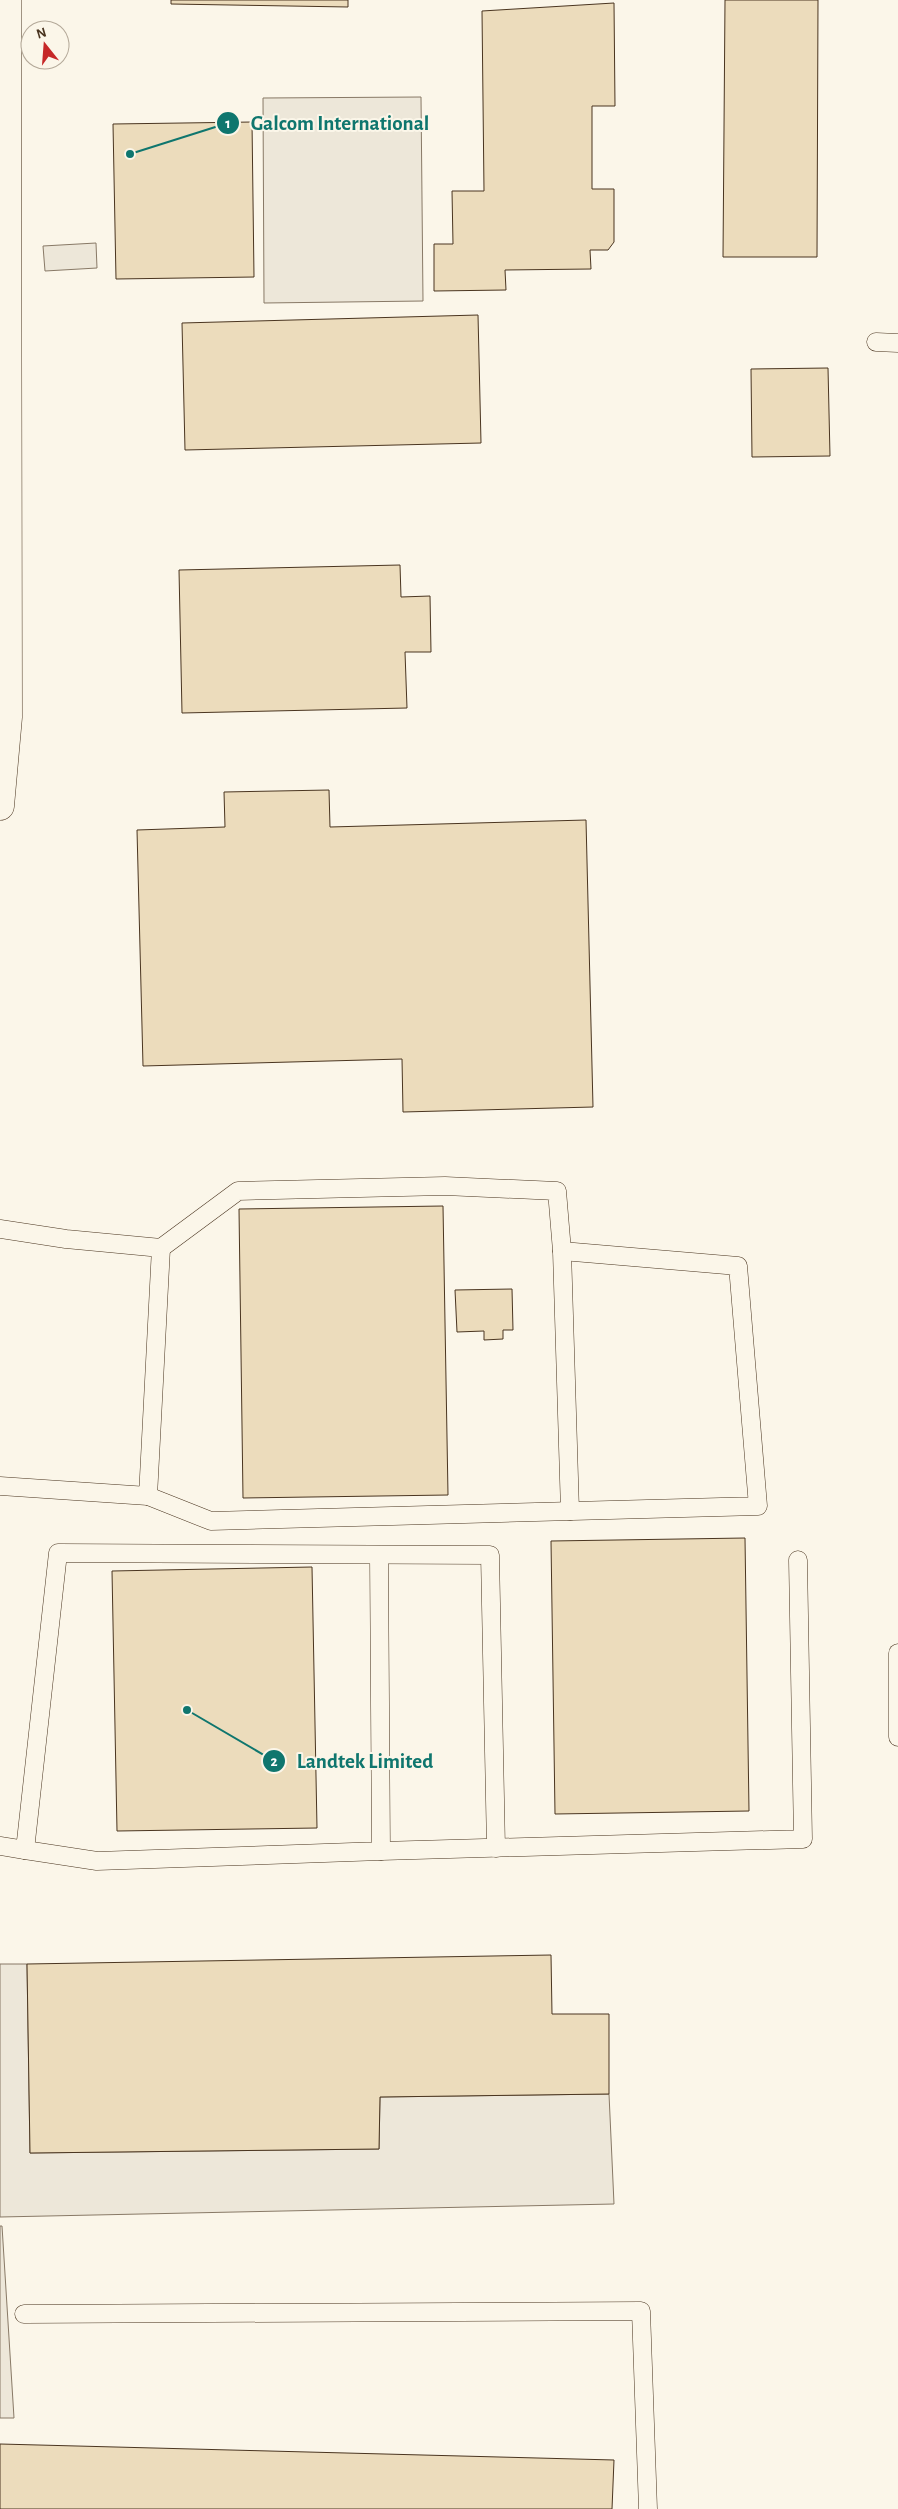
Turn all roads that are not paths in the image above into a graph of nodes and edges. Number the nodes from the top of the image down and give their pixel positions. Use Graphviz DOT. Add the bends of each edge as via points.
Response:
graph roads {
  1 [pos="8,0"];
  2 [pos="876,342"];
  3 [pos="898,343"];
  4 [pos="0,806"];
  5 [pos="0,1229"];
  6 [pos="161,1248"];
  7 [pos="562,1251"];
  8 [pos="0,1486"];
  9 [pos="148,1496"];
  10 [pos="570,1511"];
  11 [pos="379,1555"];
  12 [pos="798,1560"];
  13 [pos="898,1653"];
  14 [pos="898,1737"];
  15 [pos="0,1846"];
  16 [pos="496,1848"];
  17 [pos="25,1850"];
  18 [pos="381,1851"];
  19 [pos="24,2314"];
  20 [pos="648,2509"];
  1 -- 4 [label="street" via="8,717"];
  2 -- 3 [label="lane"];
  5 -- 6 [label="lane"];
  6 -- 7 [label="lane" via="238,1191 445,1186 557,1191"];
  6 -- 9 [label="lane"];
  7 -- 10 [label="lane"];
  7 -- 10 [label="lane" via="738,1266 758,1506"];
  8 -- 9 [label="lane"];
  9 -- 10 [label="lane" via="211,1521"];
  11 -- 16 [label="lane" via="490,1555"];
  11 -- 17 [label="lane" via="58,1553"];
  11 -- 18 [label="lane"];
  12 -- 16 [label="lane" via="803,1839"];
  13 -- 14 [label="lane"];
  15 -- 17 [label="lane"];
  16 -- 18 [label="lane"];
  17 -- 18 [label="lane" via="97,1861"];
  19 -- 20 [label="lane" via="641,2311"];
}
